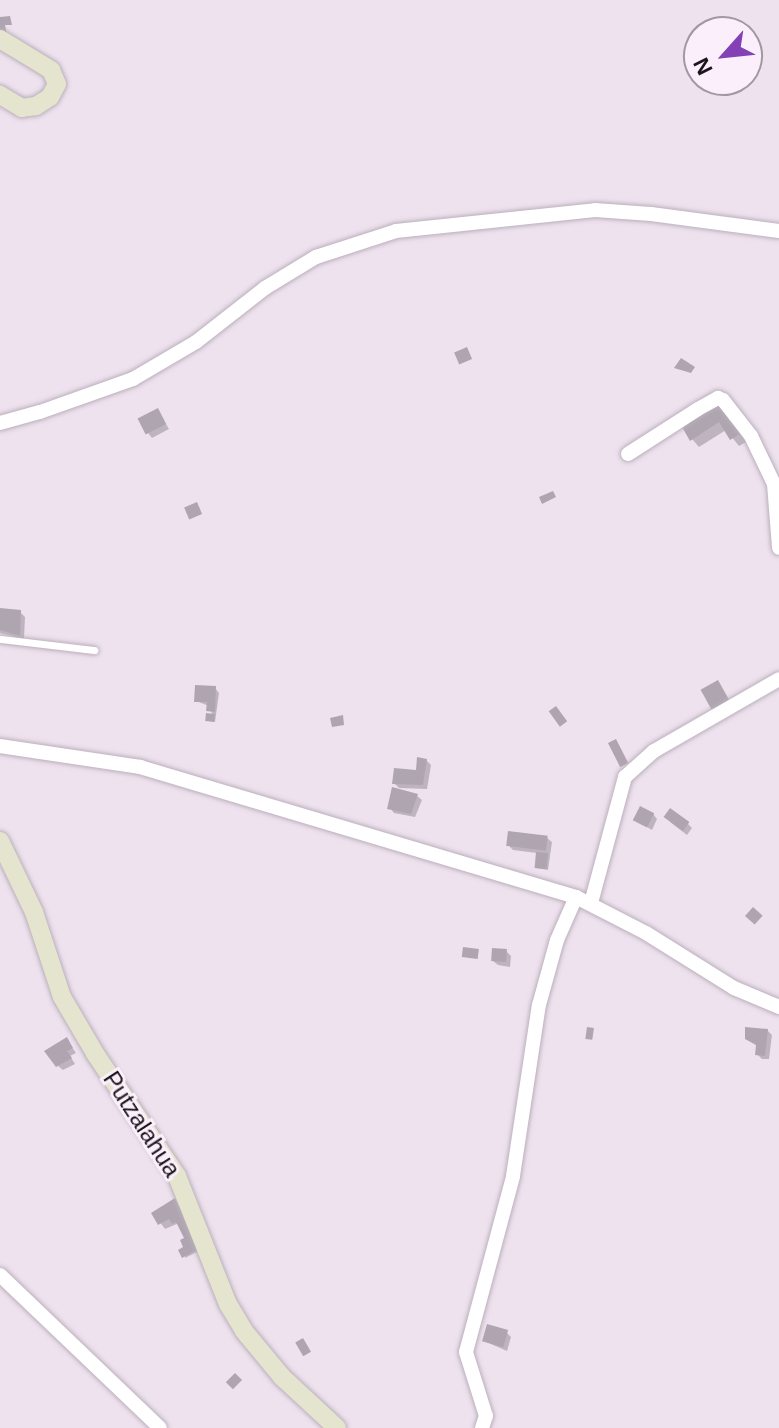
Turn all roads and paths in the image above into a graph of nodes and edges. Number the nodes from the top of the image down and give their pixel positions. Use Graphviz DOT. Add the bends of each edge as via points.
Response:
graph roads {
  1 [pos="0,39"];
  2 [pos="0,95"];
  3 [pos="779,231"];
  4 [pos="0,423"];
  5 [pos="628,454"];
  6 [pos="779,548"];
  7 [pos="0,639"];
  8 [pos="94,650"];
  9 [pos="779,679"];
  10 [pos="0,746"];
  11 [pos="0,841"];
  12 [pos="576,897"];
  13 [pos="591,903"];
  14 [pos="779,1007"];
  15 [pos="0,1275"];
  16 [pos="160,1428"];
  17 [pos="337,1428"];
  18 [pos="482,1428"];
  1 -- 2 [label="street" via="51,70 57,84 36,106 22,108"];
  3 -- 4 [label="street" via="595,210 396,231 316,257 265,288 196,342 133,379"];
  5 -- 6 [label="street" via="698,409 723,400 751,436 774,484"];
  7 -- 8 [label="lane"];
  9 -- 13 [label="street" via="654,751 625,777"];
  10 -- 12 [label="street" via="140,767"];
  11 -- 17 [label="street, Putzalahua" via="34,912 62,997 177,1176 228,1304 282,1377"];
  12 -- 13 [label="street"];
  12 -- 18 [label="street" via="557,940 539,1005 513,1176 466,1352 486,1416"];
  13 -- 14 [label="street" via="734,988"];
  15 -- 16 [label="street"];
}
